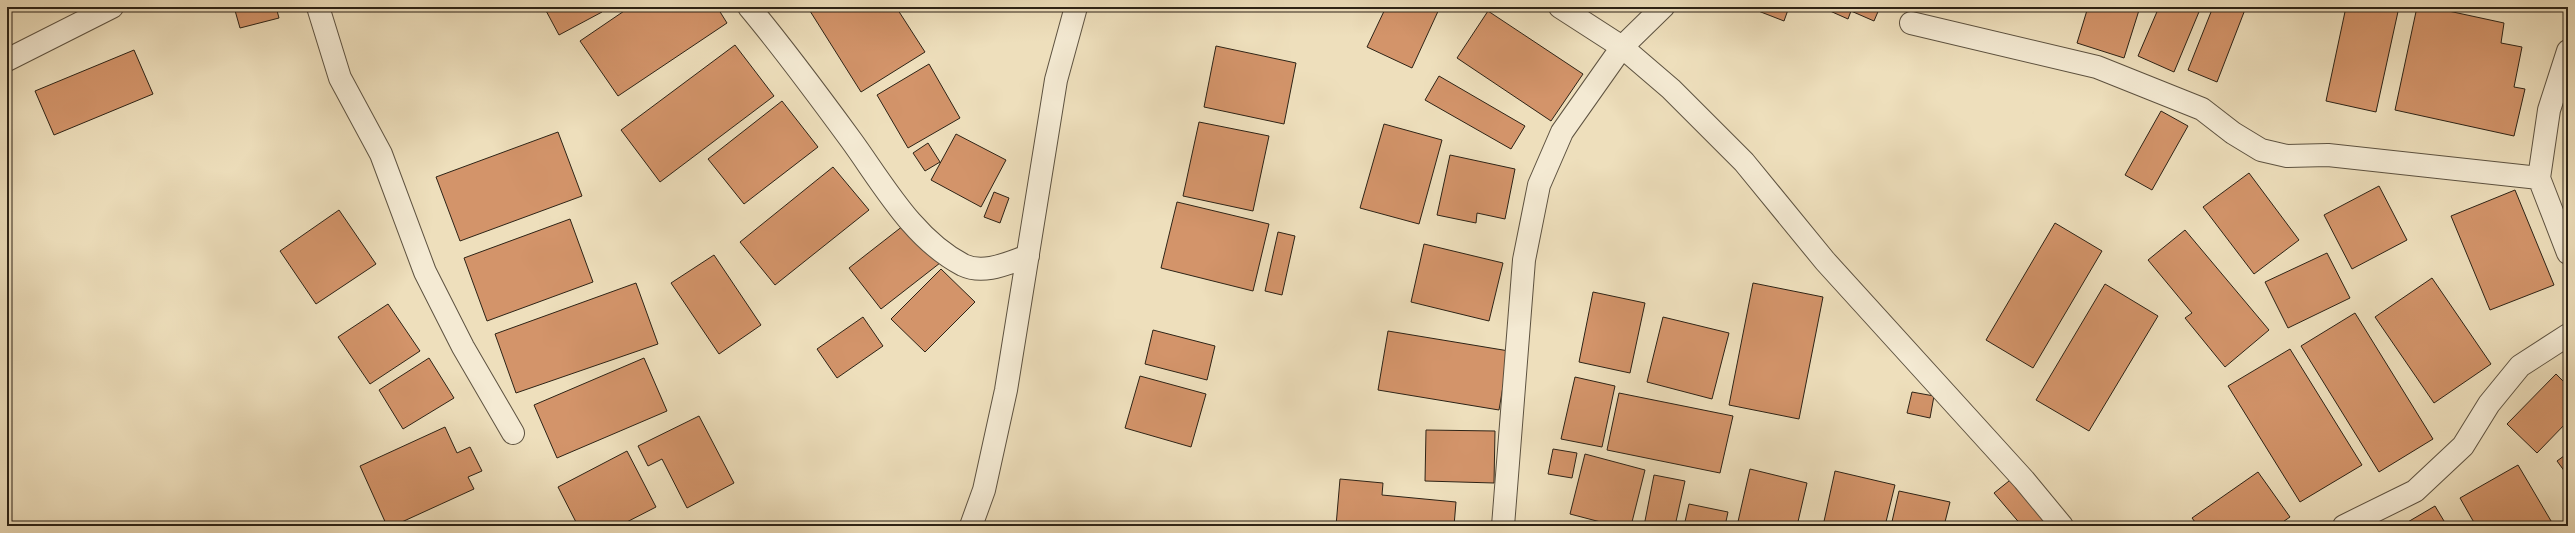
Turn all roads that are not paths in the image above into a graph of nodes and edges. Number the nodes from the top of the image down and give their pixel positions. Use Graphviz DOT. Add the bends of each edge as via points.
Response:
graph roads {
  1 [pos="112,7"];
  2 [pos="318,7"];
  3 [pos="749,7"];
  4 [pos="1076,7"];
  5 [pos="1560,7"];
  6 [pos="1663,7"];
  7 [pos="1910,23"];
  8 [pos="1622,47"];
  9 [pos="2568,51"];
  10 [pos="7,60"];
  11 [pos="2539,178"];
  12 [pos="2568,254"];
  13 [pos="1028,256"];
  14 [pos="2568,335"];
  15 [pos="513,433"];
  16 [pos="971,526"];
  17 [pos="1503,526"];
  18 [pos="2062,526"];
  19 [pos="2344,526"];
  1 -- 10 [label="street"];
  2 -- 15 [label="street" via="340,78 381,154 425,272 463,347"];
  3 -- 13 [label="street" via="918,232 964,265 978,269 993,268"];
  4 -- 13 [label="street" via="1056,80"];
  5 -- 8 [label="street"];
  6 -- 8 [label="street"];
  7 -- 11 [label="street" via="2097,67 2202,109 2233,133 2261,150 2287,156 2328,156"];
  8 -- 17 [label="street" via="1562,132 1539,185 1524,260"];
  8 -- 18 [label="street" via="1671,89 1744,162 1825,262 2024,480"];
  9 -- 11 [label="street" via="2549,110"];
  11 -- 12 [label="street"];
  13 -- 16 [label="street" via="1006,390 984,490"];
  14 -- 19 [label="street" via="2520,366 2462,446 2415,491"];
}
